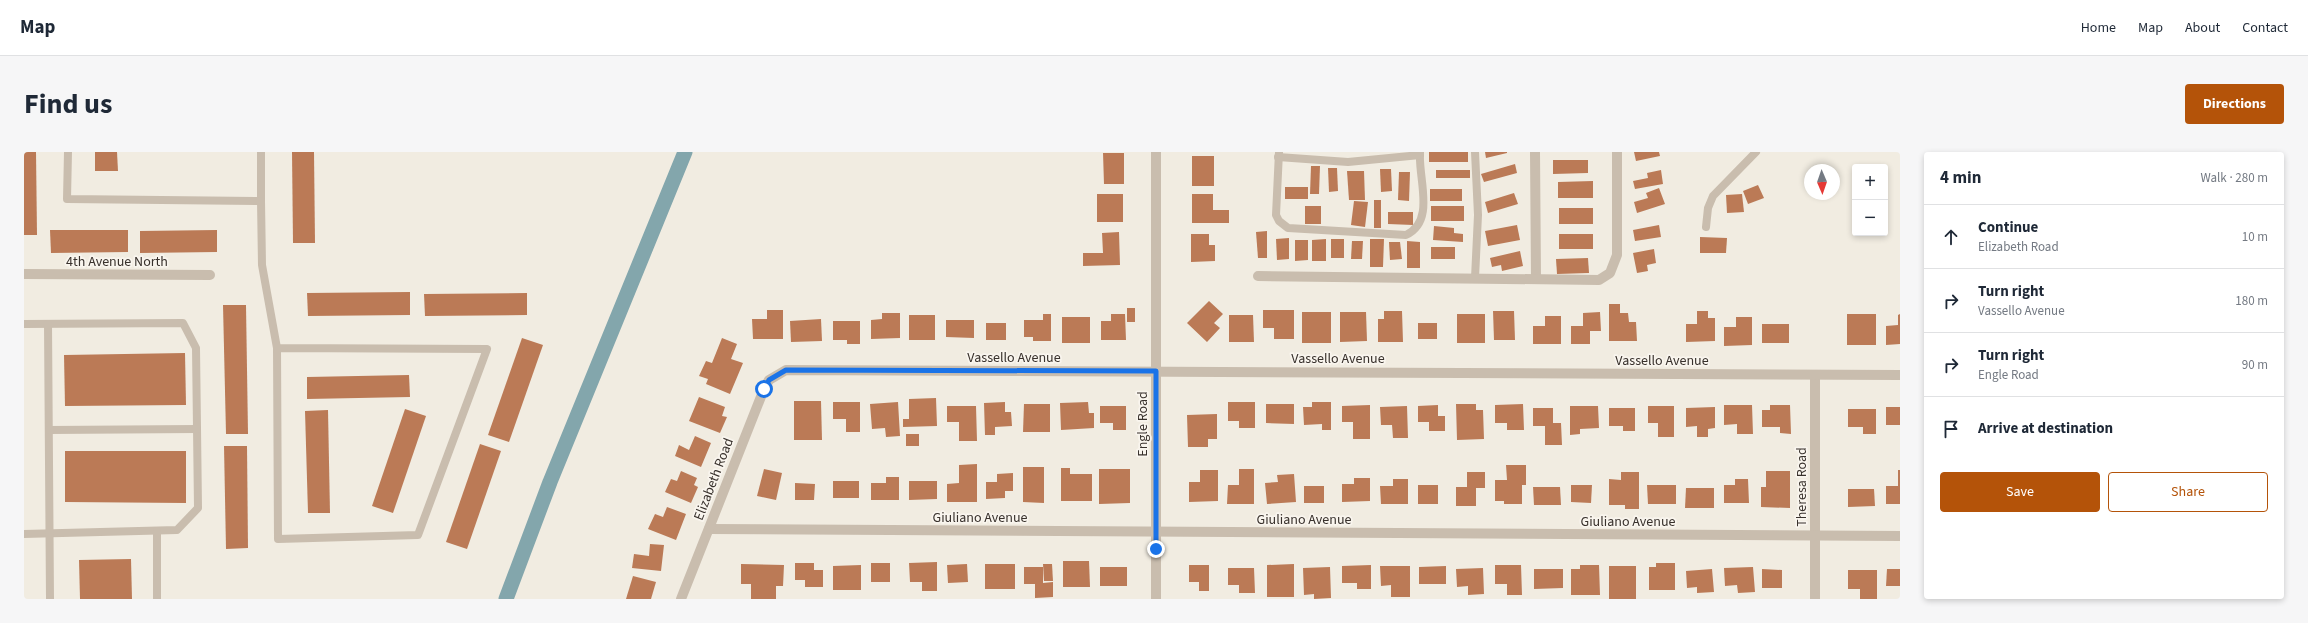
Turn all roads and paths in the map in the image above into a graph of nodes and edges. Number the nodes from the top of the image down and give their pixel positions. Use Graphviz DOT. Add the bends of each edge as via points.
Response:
graph roads {
  1 [pos="68,152"];
  2 [pos="261,152"];
  3 [pos="1156,152"];
  4 [pos="1475,152"];
  5 [pos="1535,152"];
  6 [pos="1617,152"];
  7 [pos="1756,152"];
  8 [pos="1420,154"];
  9 [pos="1279,155"];
  10 [pos="261,201"];
  11 [pos="1706,227"];
  12 [pos="24,274"];
  13 [pos="210,275"];
  14 [pos="1258,276"];
  15 [pos="1475,278"];
  16 [pos="1536,279"];
  17 [pos="24,324"];
  18 [pos="48,324"];
  19 [pos="277,348"];
  20 [pos="1156,371"];
  21 [pos="777,374"];
  22 [pos="1815,375"];
  23 [pos="1900,375"];
  24 [pos="197,429"];
  25 [pos="49,430"];
  26 [pos="709,529"];
  27 [pos="157,531"];
  28 [pos="1156,532"];
  29 [pos="24,534"];
  30 [pos="50,534"];
  31 [pos="1815,536"];
  32 [pos="1900,536"];
  33 [pos="50,599"];
  34 [pos="156,599"];
  35 [pos="681,599"];
  36 [pos="1156,599"];
  37 [pos="1815,599"];
  1 -- 10 [label="lane" via="68,199"];
  2 -- 10 [label="lane"];
  3 -- 20 [label="street, Engle Road"];
  4 -- 15 [label="lane" via="1478,215"];
  5 -- 16 [label="street"];
  6 -- 16 [label="street" via="1617,255 1614,268 1605,277 1591,281"];
  7 -- 11 [label="lane" via="1713,196 1708,208"];
  8 -- 9 [label="lane" via="1348,162"];
  8 -- 9 [label="lane" via="1423,217 1418,228 1406,235 1299,231 1288,228 1276,215"];
  10 -- 19 [label="lane" via="262,265"];
  12 -- 13 [label="street, 4th Avenue North"];
  14 -- 15 [label="street"];
  15 -- 16 [label="street"];
  17 -- 18 [label="lane"];
  18 -- 24 [label="lane" via="183,323 196,348"];
  18 -- 25 [label="lane"];
  19 -- 19 [label="lane" via="278,539 418,535 487,349"];
  20 -- 21 [label="street, Vassello Avenue" via="786,370"];
  20 -- 22 [label="street, Vassello Avenue"];
  20 -- 28 [label="street, Engle Road"];
  21 -- 26 [label="street, Elizabeth Road" via="769,380 764,389"];
  22 -- 23 [label="street, Vassello Avenue"];
  22 -- 31 [label="street, Theresa Road"];
  24 -- 25 [label="lane"];
  24 -- 27 [label="lane" via="198,508 177,530"];
  25 -- 30 [label="lane"];
  26 -- 28 [label="street, Giuliano Avenue"];
  26 -- 35 [label="street, Elizabeth Road"];
  27 -- 30 [label="lane"];
  27 -- 34 [label="lane"];
  28 -- 31 [label="street, Giuliano Avenue"];
  28 -- 36 [label="street, Engle Road"];
  29 -- 30 [label="lane"];
  30 -- 33 [label="lane"];
  31 -- 32 [label="street, Giuliano Avenue"];
  31 -- 37 [label="street, Theresa Road"];
}
